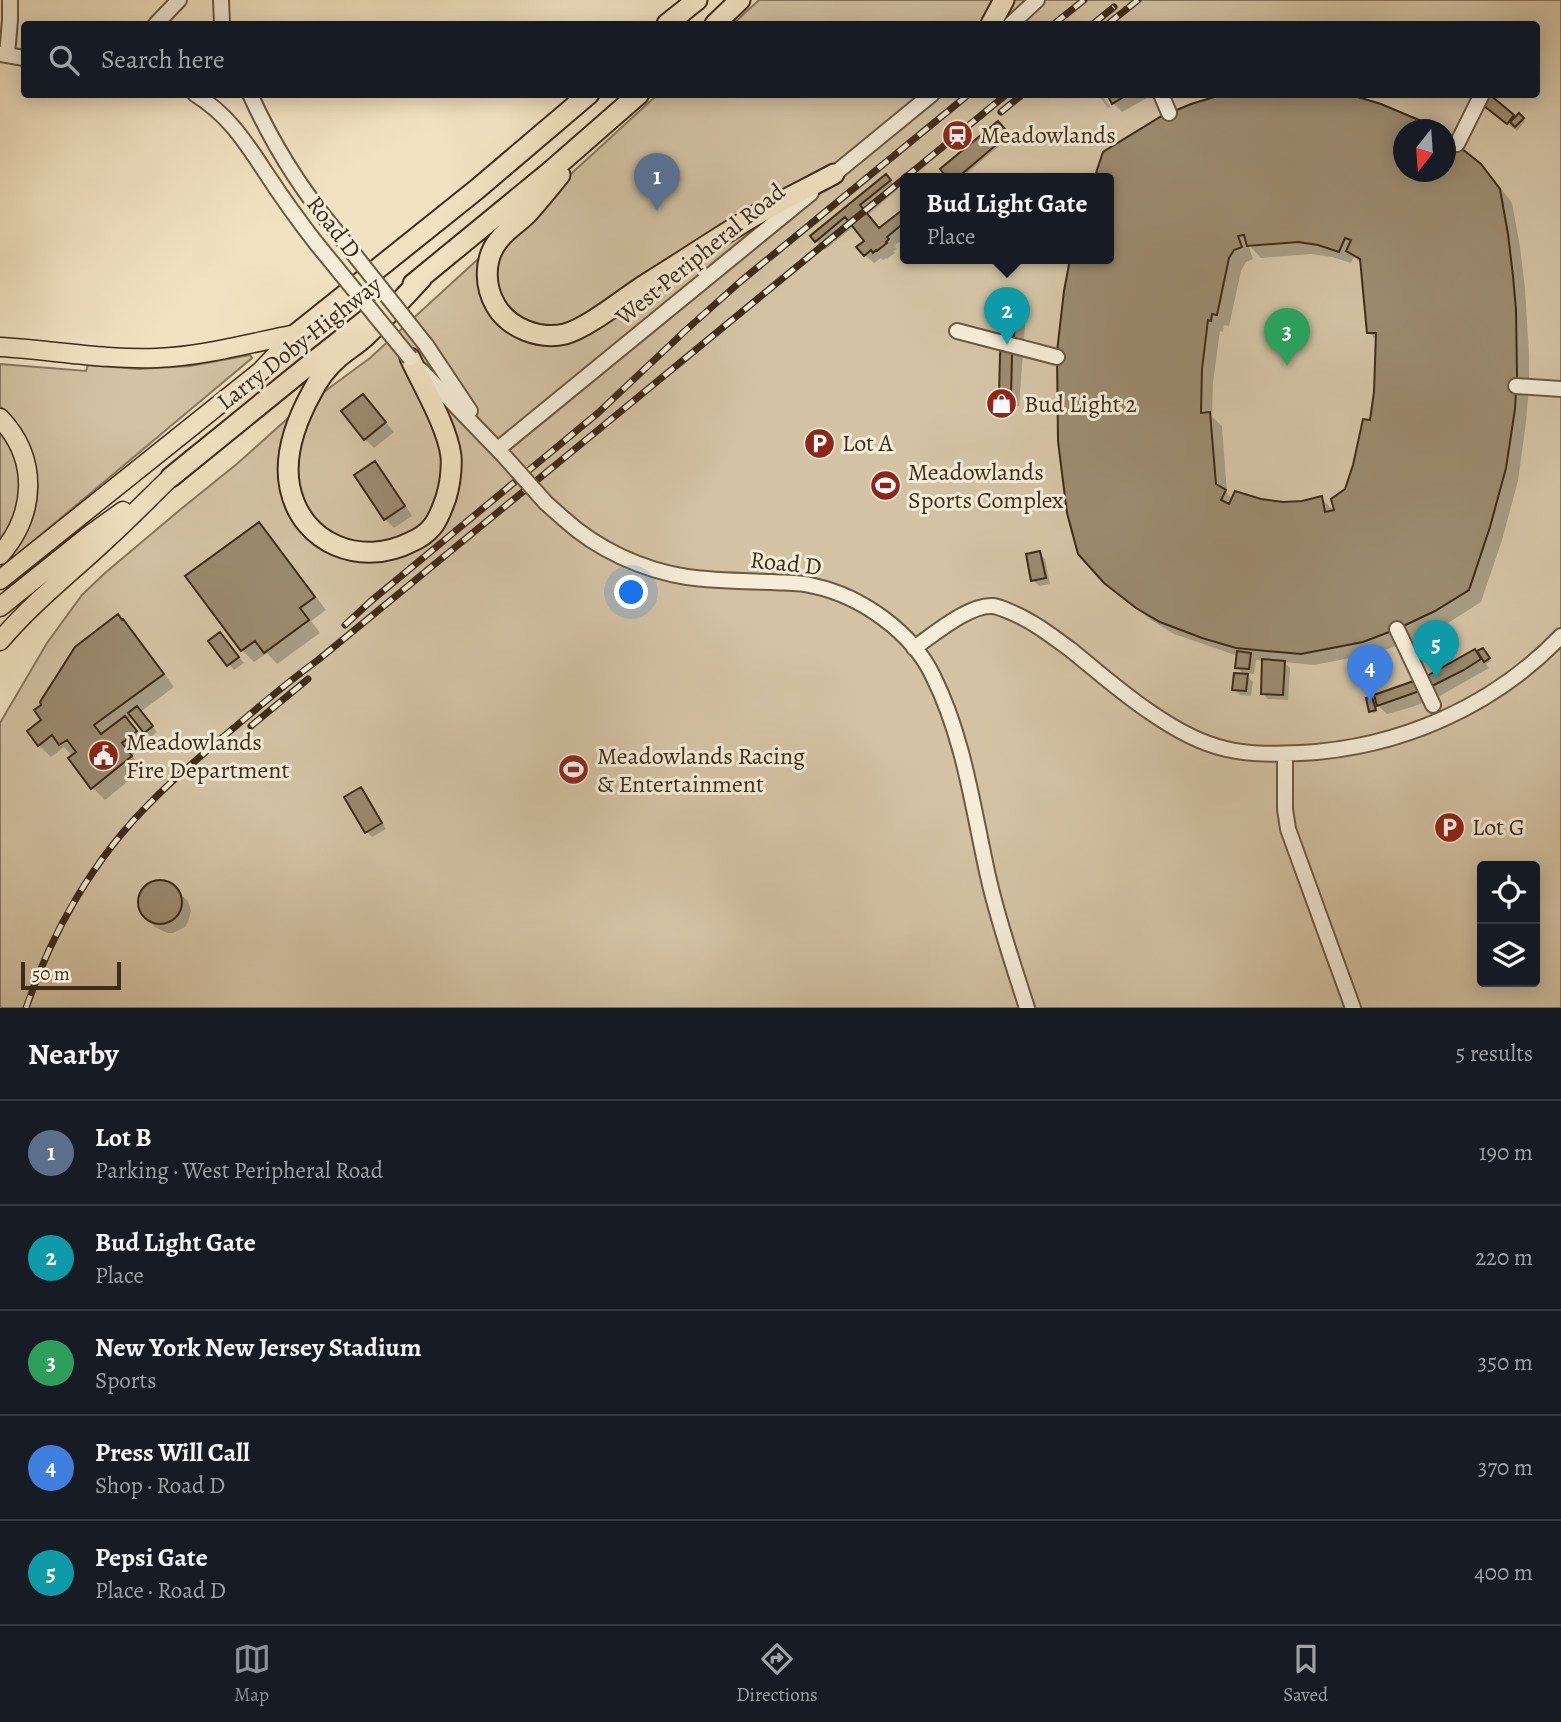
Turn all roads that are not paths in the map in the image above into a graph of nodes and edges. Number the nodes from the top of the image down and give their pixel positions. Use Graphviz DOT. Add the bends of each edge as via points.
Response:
graph roads {
  1 [pos="10,0"];
  2 [pos="179,0"];
  3 [pos="221,0"];
  4 [pos="685,0"];
  5 [pos="697,0"];
  6 [pos="740,0"];
  7 [pos="1004,0"];
  8 [pos="1037,0"];
  9 [pos="159,21"];
  10 [pos="222,21"];
  11 [pos="668,21"];
  12 [pos="670,21"];
  13 [pos="718,21"];
  14 [pos="993,21"];
  15 [pos="1014,21"];
  16 [pos="4,54"];
  17 [pos="200,98"];
  18 [pos="252,98"];
  19 [pos="584,98"];
  20 [pos="635,98"];
  21 [pos="927,98"];
  22 [pos="1163,98"];
  23 [pos="1480,98"];
  24 [pos="1169,114"];
  25 [pos="590,138"];
  26 [pos="1457,144"];
  27 [pos="834,174"];
  28 [pos="422,278"];
  29 [pos="957,331"];
  30 [pos="296,334"];
  31 [pos="0,347"];
  32 [pos="1057,357"];
  33 [pos="410,358"];
  34 [pos="1516,386"];
  35 [pos="1561,389"];
  36 [pos="0,418"];
  37 [pos="501,453"];
  38 [pos="171,477"];
  39 [pos="0,555"];
  40 [pos="0,580"];
  41 [pos="0,607"];
  42 [pos="1397,629"];
  43 [pos="1561,636"];
  44 [pos="0,641"];
  45 [pos="914,648"];
  46 [pos="1433,705"];
  47 [pos="1285,754"];
  48 [pos="1027,1008"];
  49 [pos="1353,1008"];
  1 -- 16 [label="street"];
  2 -- 9 [label="street"];
  3 -- 10 [label="street"];
  4 -- 11 [label="highway"];
  5 -- 12 [label="highway"];
  6 -- 13 [label="highway"];
  7 -- 14 [label="highway"];
  8 -- 15 [label="street"];
  17 -- 33 [label="street, Road D, bridge" via="240,133 316,243"];
  18 -- 37 [label="street, Road D, bridge" via="318,210 426,345"];
  19 -- 30 [label="highway, Larry Doby Highway"];
  20 -- 25 [label="highway, Larry Doby Highway"];
  21 -- 27 [label="street, West Peripheral Road"];
  22 -- 24 [label="street"];
  23 -- 26 [label="street"];
  25 -- 27 [label="highway" via="529,212 499,240 491,255 487,279 492,298 509,321 537,334 579,329 750,218"];
  25 -- 28 [label="highway, Larry Doby Highway"];
  27 -- 37 [label="street, West Peripheral Road"];
  28 -- 33 [label="highway" via="365,338 336,360 305,403 293,433 289,470 293,498 312,529 337,546 367,553 398,549 432,528 441,513 451,477 450,454"];
  28 -- 38 [label="highway, Larry Doby Highway"];
  29 -- 32 [label="street"];
  30 -- 31 [label="main road, Larry Doby Highway" via="204,354 155,358"];
  30 -- 40 [label="main road" via="261,371"];
  33 -- 37 [label="street, Road D"];
  34 -- 35 [label="street"];
  36 -- 39 [label="main road" via="19,445 29,484 21,524"];
  37 -- 45 [label="street, Road D, bridge" via="564,519 624,558 702,579 825,588 874,612"];
  38 -- 41 [label="main road"];
  38 -- 44 [label="main road, Larry Doby Highway"];
  42 -- 46 [label="street"];
  43 -- 47 [label="street" via="1498,689 1441,720 1337,750"];
  45 -- 47 [label="street" via="973,611 984,606 1001,608 1054,637 1178,730 1226,749"];
  45 -- 48 [label="street, Road D" via="933,675 954,728 988,878"];
  47 -- 49 [label="street" via="1288,829"];
}
